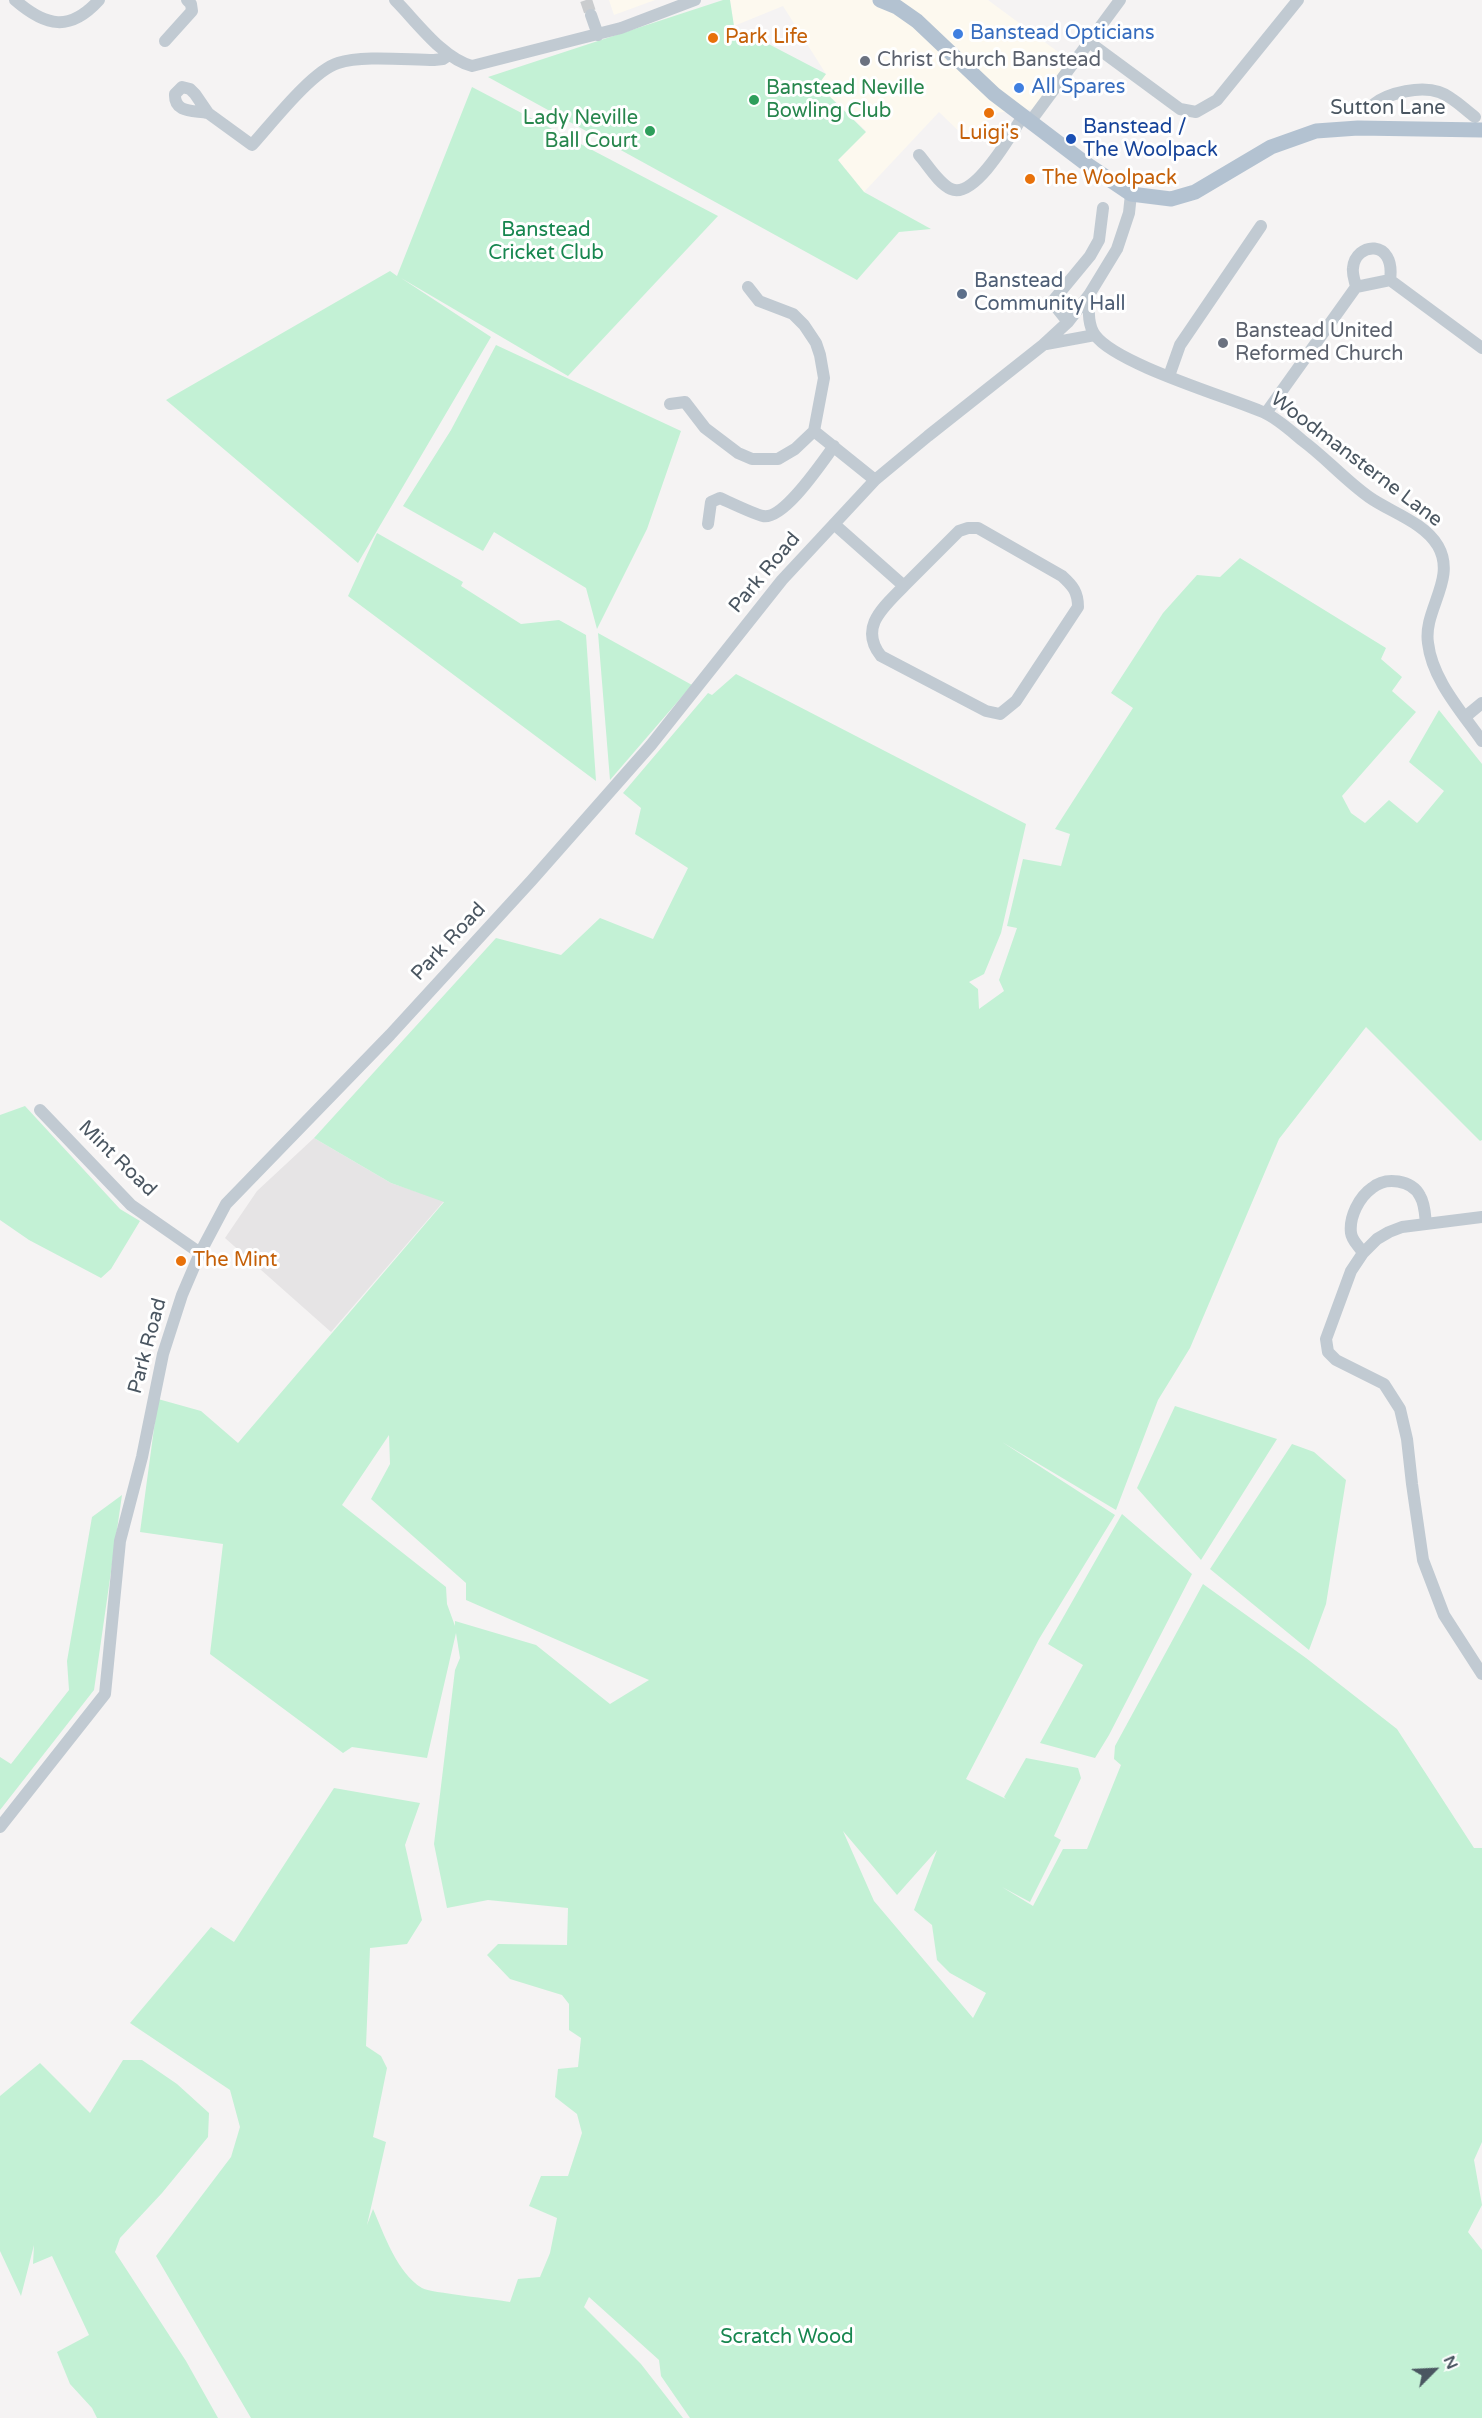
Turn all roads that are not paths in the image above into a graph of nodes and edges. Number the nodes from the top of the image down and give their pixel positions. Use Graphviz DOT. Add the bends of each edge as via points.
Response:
graph roads {
  1 [pos="15,0"];
  2 [pos="99,0"];
  3 [pos="187,0"];
  4 [pos="395,0"];
  5 [pos="695,0"];
  6 [pos="880,0"];
  7 [pos="1120,0"];
  8 [pos="1298,0"];
  9 [pos="591,15"];
  10 [pos="598,35"];
  11 [pos="165,41"];
  12 [pos="1089,42"];
  13 [pos="449,55"];
  14 [pos="1374,104"];
  15 [pos="208,114"];
  16 [pos="1026,119"];
  17 [pos="1479,121"];
  18 [pos="919,155"];
  19 [pos="1131,194"];
  20 [pos="1103,208"];
  21 [pos="1261,226"];
  22 [pos="1099,240"];
  23 [pos="1117,249"];
  24 [pos="1390,280"];
  25 [pos="748,287"];
  26 [pos="1356,287"];
  27 [pos="1089,295"];
  28 [pos="1068,322"];
  29 [pos="1095,335"];
  30 [pos="1043,345"];
  31 [pos="1482,348"];
  32 [pos="1169,376"];
  33 [pos="670,404"];
  34 [pos="1266,413"];
  35 [pos="814,431"];
  36 [pos="834,446"];
  37 [pos="875,480"];
  38 [pos="708,524"];
  39 [pos="834,524"];
  40 [pos="904,586"];
  41 [pos="1482,703"];
  42 [pos="1465,717"];
  43 [pos="1482,741"];
  44 [pos="40,1110"];
  45 [pos="1482,1217"];
  46 [pos="1426,1224"];
  47 [pos="200,1252"];
  48 [pos="1363,1253"];
  49 [pos="1482,1674"];
  50 [pos="0,1827"];
  1 -- 2 [label="street" via="48,22 78,18"];
  3 -- 11 [label="street" via="192,11"];
  4 -- 13 [label="street"];
  5 -- 10 [label="street"];
  6 -- 16 [label="main road" via="917,21 978,81"];
  7 -- 12 [label="street"];
  8 -- 12 [label="street" via="1216,100 1196,112 1180,109"];
  9 -- 10 [label="street"];
  10 -- 13 [label="street" via="472,66"];
  12 -- 16 [label="street"];
  13 -- 15 [label="street" via="443,60 351,60 328,67 252,145"];
  14 -- 17 [label="street" via="1394,93 1437,91"];
  16 -- 18 [label="street" via="988,168 966,188 951,189 941,182"];
  16 -- 19 [label="main road"];
  17 -- 19 [label="main road, Sutton Lane" via="1316,131 1271,147 1195,192 1171,199"];
  19 -- 23 [label="street, Park Road"];
  20 -- 22 [label="street"];
  21 -- 32 [label="street" via="1180,345"];
  22 -- 23 [label="street"];
  22 -- 28 [label="street" via="1052,302"];
  23 -- 27 [label="street, Park Road"];
  24 -- 26 [label="street"];
  24 -- 26 [label="street" via="1392,267 1388,257 1379,249 1367,249 1354,260"];
  24 -- 31 [label="street"];
  25 -- 35 [label="street" via="759,301 793,314 816,343 824,378"];
  26 -- 34 [label="street"];
  27 -- 28 [label="street, Park Road"];
  27 -- 29 [label="street"];
  28 -- 30 [label="street, Park Road"];
  29 -- 30 [label="street"];
  29 -- 32 [label="street, Woodmansterne Lane" via="1118,354"];
  30 -- 37 [label="street, Park Road"];
  32 -- 34 [label="street, Woodmansterne Lane"];
  33 -- 35 [label="street" via="685,402 705,428 752,459 778,459"];
  34 -- 42 [label="street, Woodmansterne Lane" via="1370,498 1412,522 1439,547 1444,571 1427,640 1434,667"];
  35 -- 36 [label="street"];
  36 -- 37 [label="street"];
  36 -- 38 [label="street" via="795,496 779,510 761,516 716,499 711,502"];
  37 -- 39 [label="street, Park Road"];
  39 -- 40 [label="street"];
  39 -- 47 [label="street, Park Road" via="782,580 651,745 540,872 390,1035 226,1204"];
  40 -- 40 [label="street" via="874,622 871,631 875,648 897,666 986,711 1000,714 1016,701 1078,607 1073,585 1062,576 978,528 959,531"];
  41 -- 42 [label="street"];
  42 -- 43 [label="street, Woodmansterne Lane"];
  44 -- 47 [label="street, Mint Road" via="131,1205"];
  45 -- 46 [label="street"];
  46 -- 48 [label="street" via="1389,1232"];
  46 -- 48 [label="street" via="1420,1196 1414,1188 1403,1181 1373,1186 1356,1208 1352,1223 1353,1240"];
  47 -- 50 [label="street, Park Road" via="163,1354 120,1541 105,1694"];
  48 -- 49 [label="street" via="1351,1271 1326,1339 1328,1352 1384,1384 1400,1409 1423,1560 1444,1615"];
}
